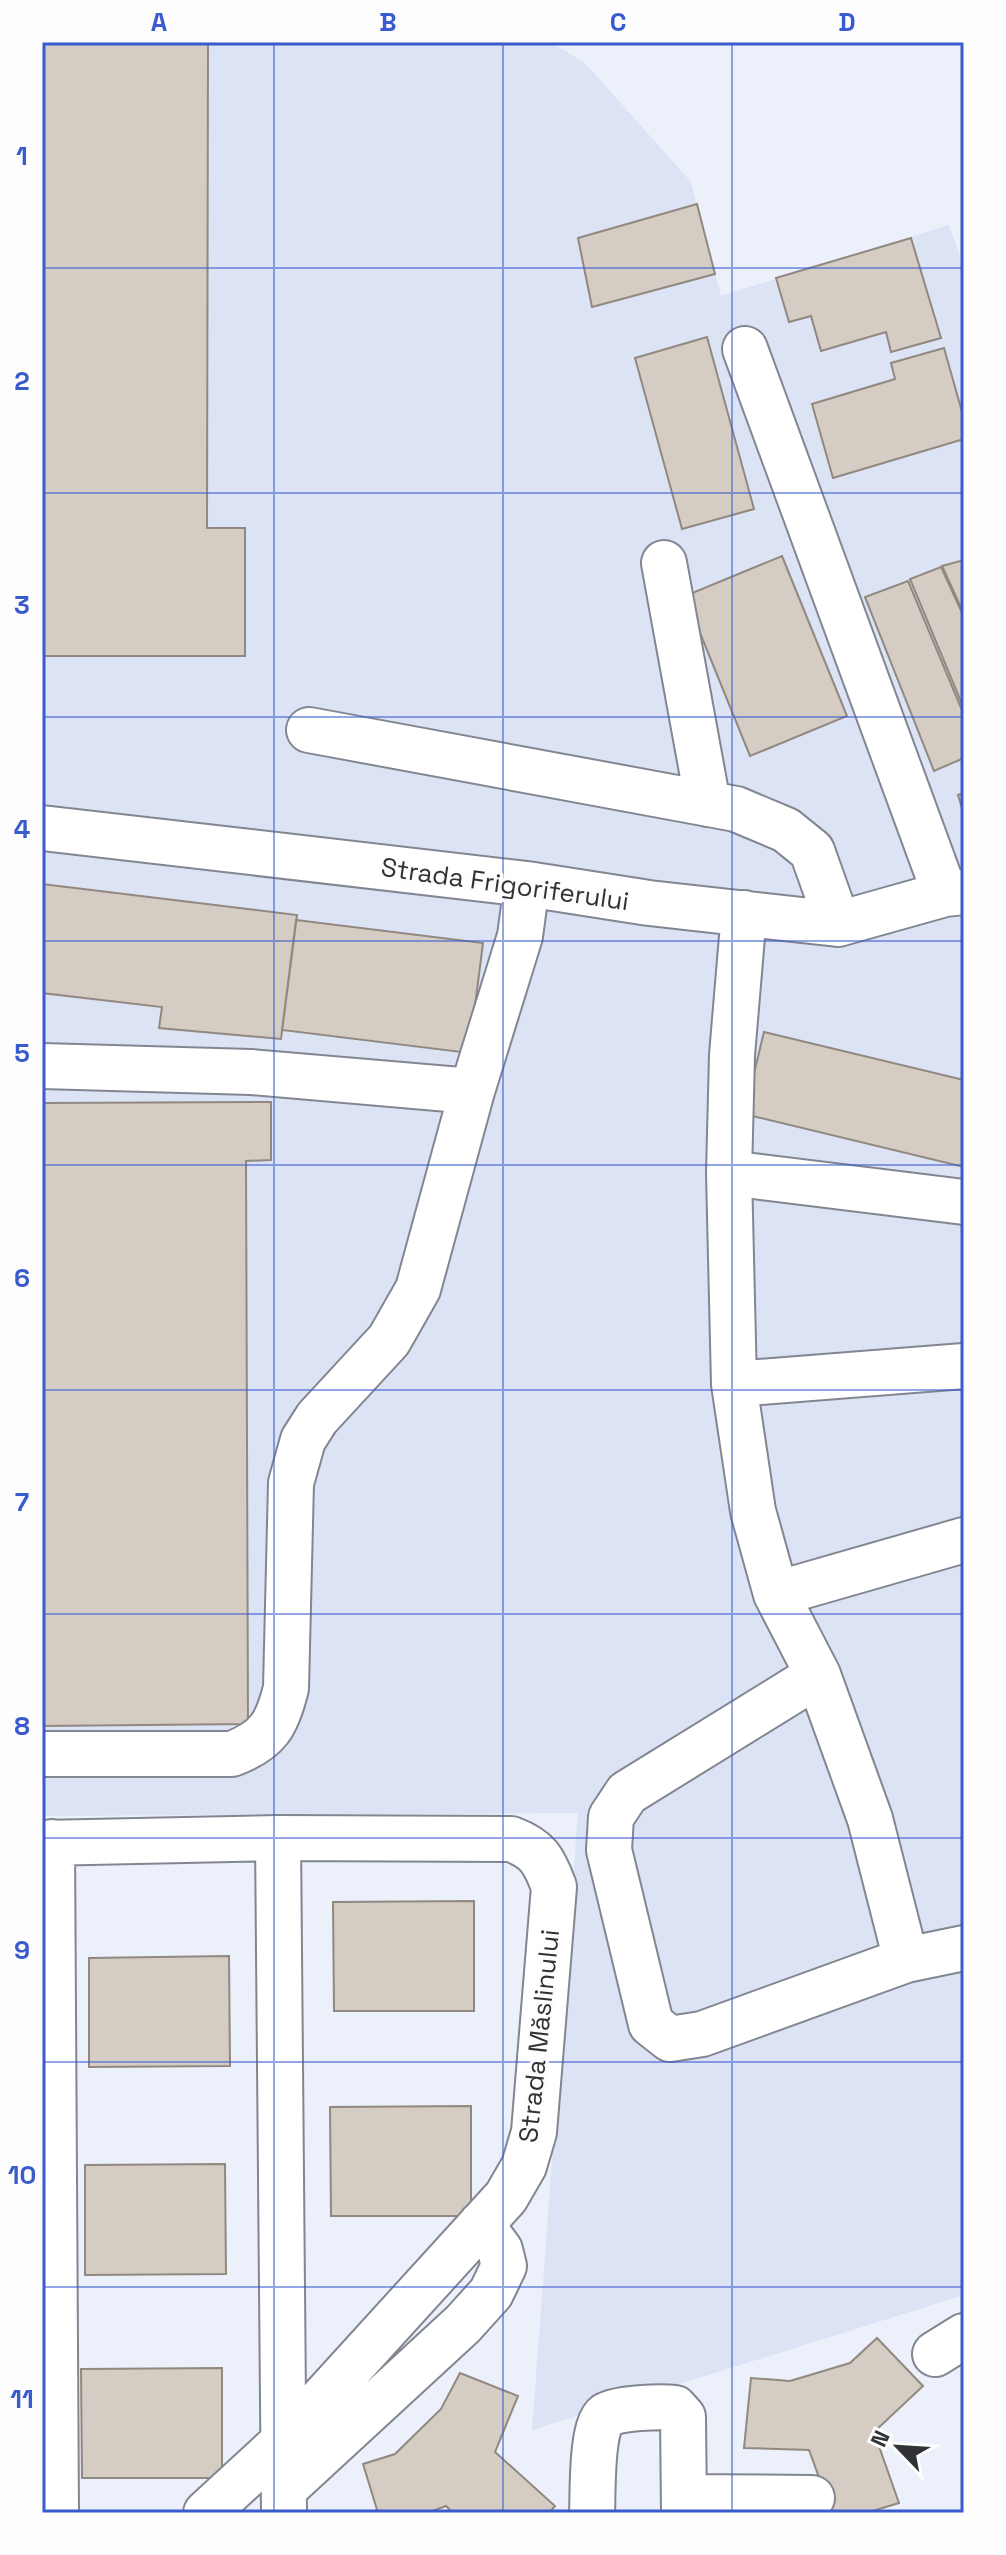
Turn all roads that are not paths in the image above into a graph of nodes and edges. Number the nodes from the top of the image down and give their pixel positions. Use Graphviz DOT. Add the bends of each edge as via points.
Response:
graph roads {
  1 [pos="745,349"];
  2 [pos="664,563"];
  3 [pos="309,730"];
  4 [pos="708,804"];
  5 [pos="42,828"];
  6 [pos="527,884"];
  7 [pos="954,893"];
  8 [pos="744,913"];
  9 [pos="838,924"];
  10 [pos="42,1066"];
  11 [pos="472,1091"];
  12 [pos="729,1173"];
  13 [pos="964,1202"];
  14 [pos="964,1366"];
  15 [pos="734,1384"];
  16 [pos="964,1540"];
  17 [pos="776,1594"];
  18 [pos="818,1675"];
  19 [pos="42,1754"];
  20 [pos="278,1838"];
  21 [pos="47,1842"];
  22 [pos="964,1948"];
  23 [pos="906,1960"];
  24 [pos="481,2224"];
  25 [pos="283,2442"];
  26 [pos="812,2498"];
  27 [pos="284,2501"];
  28 [pos="684,2505"];
  29 [pos="56,2513"];
  30 [pos="206,2513"];
  31 [pos="592,2513"];
  1 -- 7 [label="street"];
  2 -- 4 [label="street"];
  3 -- 4 [label="street"];
  4 -- 9 [label="street" via="736,809 786,830 812,851"];
  5 -- 6 [label="street, Strada Frigoriferului"];
  6 -- 8 [label="street, Strada Frigoriferului"];
  6 -- 11 [label="street" via="520,936"];
  7 -- 9 [label="street, Strada Frigoriferului"];
  8 -- 9 [label="street, Strada Frigoriferului"];
  8 -- 12 [label="street"];
  10 -- 11 [label="street" via="251,1072"];
  11 -- 19 [label="street" via="418,1289 389,1340 303,1440 291,1483 286,1688 269,1732 232,1754"];
  12 -- 13 [label="street"];
  12 -- 15 [label="street"];
  14 -- 15 [label="street"];
  15 -- 17 [label="street" via="753,1511"];
  16 -- 17 [label="street"];
  17 -- 18 [label="street"];
  18 -- 23 [label="street" via="870,1819"];
  18 -- 23 [label="street" via="627,1793 611,1817 609,1850 651,2024 670,2039 702,2034"];
  20 -- 21 [label="street, Strada Măslinului"];
  20 -- 24 [label="street, Strada Măslinului" via="511,1839 529,1846 545,1863 554,1887 534,2132 518,2177"];
  20 -- 25 [label="street"];
  21 -- 29 [label="street, Strada Măslinului"];
  22 -- 23 [label="street"];
  24 -- 25 [label="street, Strada Măslinului"];
  24 -- 27 [label="street" via="500,2250 504,2266 491,2293"];
  25 -- 27 [label="street"];
  25 -- 30 [label="street, Strada Măslinului"];
  26 -- 28 [label="street"];
  28 -- 31 [label="street" via="683,2417 675,2408 664,2407 604,2416 597,2429"];
}
